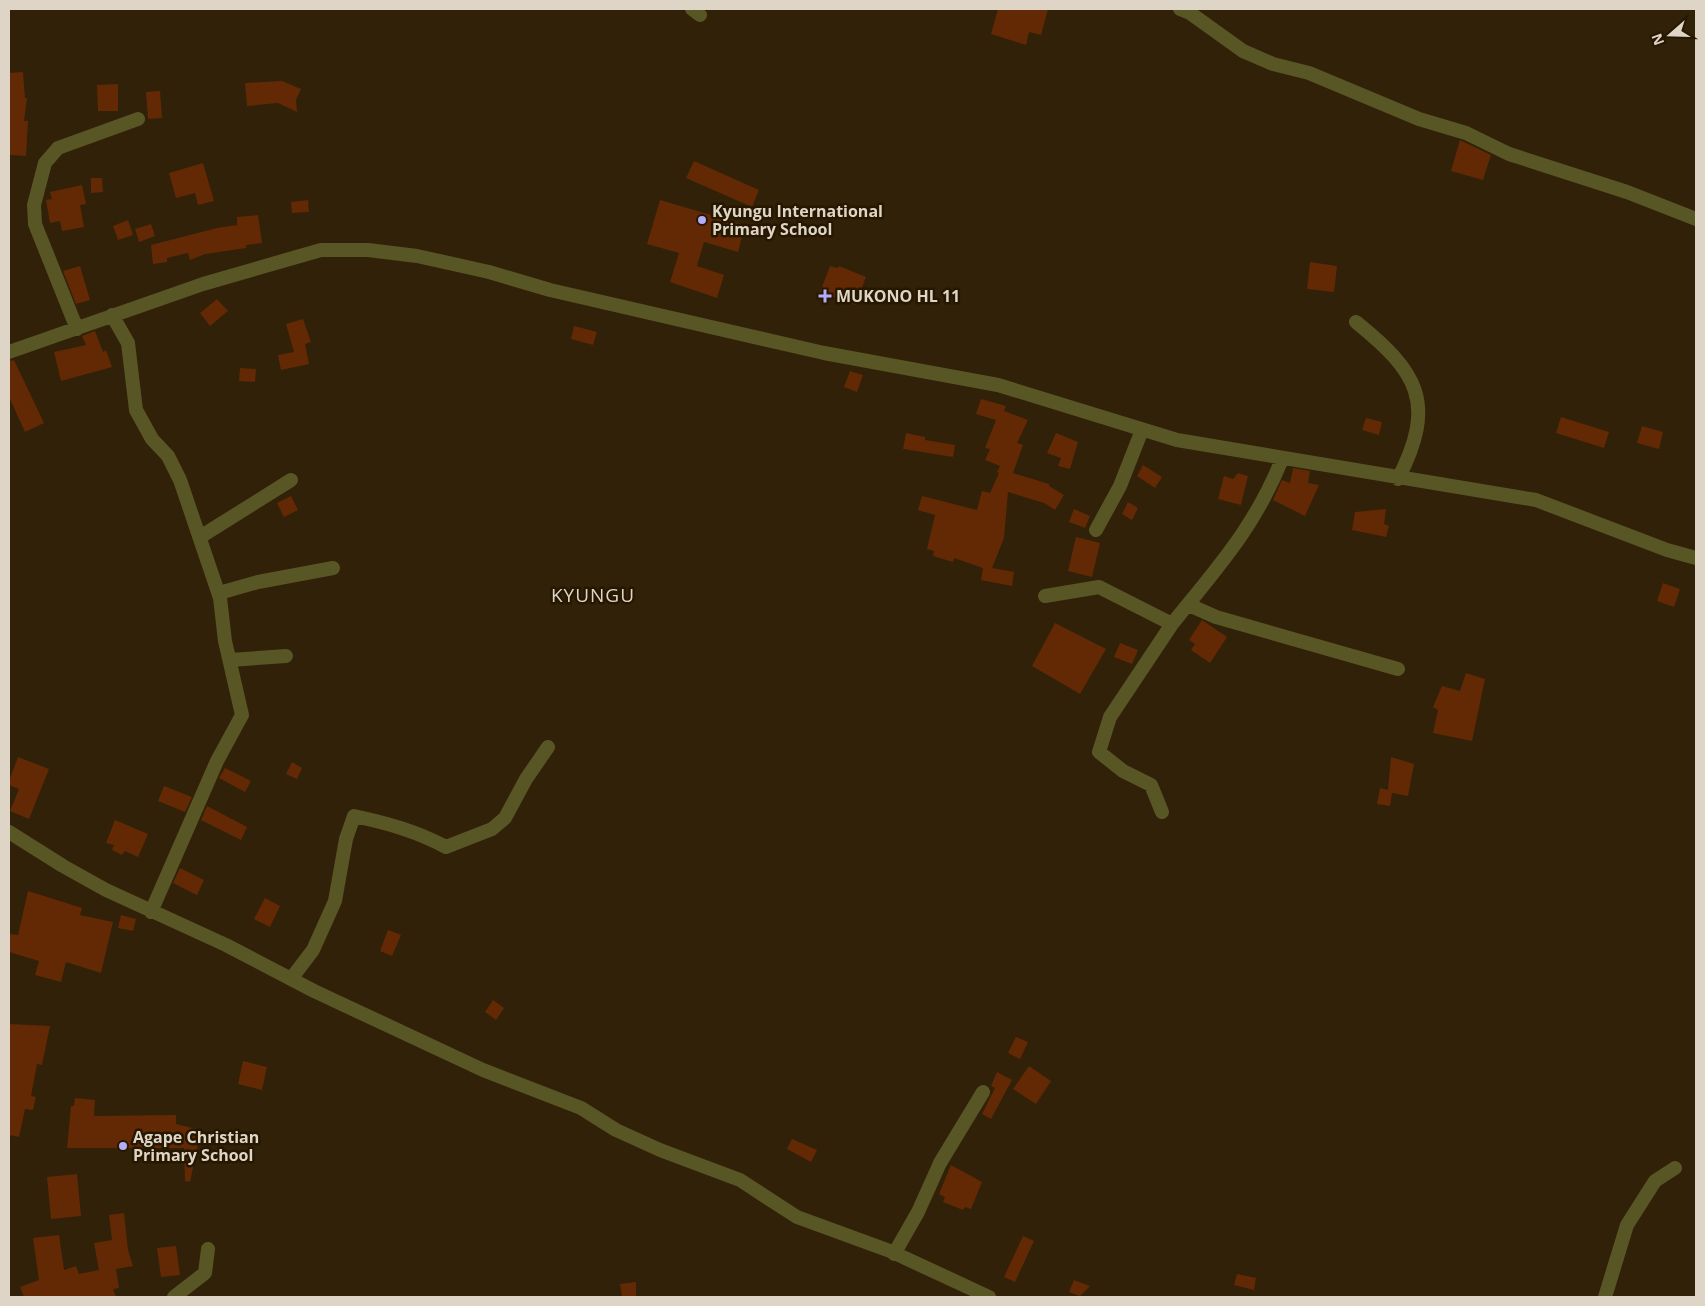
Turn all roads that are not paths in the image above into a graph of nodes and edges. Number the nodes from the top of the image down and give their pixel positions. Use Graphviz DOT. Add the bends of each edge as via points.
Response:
graph roads {
  1 [pos="1180,9"];
  2 [pos="138,119"];
  3 [pos="1696,219"];
  4 [pos="112,315"];
  5 [pos="1356,322"];
  6 [pos="77,329"];
  7 [pos="9,352"];
  8 [pos="1142,430"];
  9 [pos="1282,459"];
  10 [pos="1398,479"];
  11 [pos="290,480"];
  12 [pos="1096,530"];
  13 [pos="200,537"];
  14 [pos="1696,558"];
  15 [pos="333,568"];
  16 [pos="219,593"];
  17 [pos="1045,596"];
  18 [pos="1189,605"];
  19 [pos="1172,624"];
  20 [pos="286,656"];
  21 [pos="230,660"];
  22 [pos="1398,670"];
  23 [pos="548,747"];
  24 [pos="1162,812"];
  25 [pos="9,832"];
  26 [pos="151,912"];
  27 [pos="290,979"];
  28 [pos="983,1092"];
  29 [pos="1675,1168"];
  30 [pos="208,1249"];
  31 [pos="894,1254"];
  32 [pos="174,1297"];
  33 [pos="989,1297"];
  34 [pos="1605,1297"];
  1 -- 3 [label="street" via="1243,51 1273,64 1308,73 1419,119 1466,133 1509,154 1626,192"];
  2 -- 6 [label="street" via="58,148 45,162 34,205 35,224"];
  4 -- 6 [label="street"];
  4 -- 8 [label="street" via="203,284 321,250 368,250 417,256 489,272 550,290 824,353 998,385"];
  4 -- 13 [label="street" via="128,343 136,410 152,439 168,456"];
  5 -- 10 [label="street" via="1381,342 1413,381 1419,416 1410,454"];
  6 -- 7 [label="street"];
  8 -- 9 [label="street" via="1177,440"];
  8 -- 12 [label="street" via="1120,486"];
  9 -- 10 [label="street"];
  9 -- 18 [label="street" via="1259,510"];
  10 -- 14 [label="street" via="1536,500"];
  11 -- 13 [label="street"];
  13 -- 16 [label="street"];
  15 -- 16 [label="street"];
  16 -- 21 [label="street"];
  17 -- 19 [label="street" via="1099,587"];
  18 -- 19 [label="street"];
  18 -- 22 [label="street" via="1216,617"];
  19 -- 24 [label="street" via="1110,717 1099,752 1123,771 1151,786"];
  20 -- 21 [label="street"];
  21 -- 26 [label="street" via="242,715 217,760"];
  23 -- 27 [label="street" via="504,818 492,829 446,847 394,824 354,816 346,839 335,901 313,950"];
  25 -- 26 [label="street" via="63,866"];
  26 -- 27 [label="street"];
  27 -- 31 [label="street" via="484,1070 582,1108 616,1130 660,1150 740,1180 797,1217"];
  28 -- 31 [label="street" via="940,1163"];
  29 -- 34 [label="street" via="1655,1181 1627,1225"];
  30 -- 32 [label="street" via="205,1273"];
  31 -- 33 [label="street"];
}
